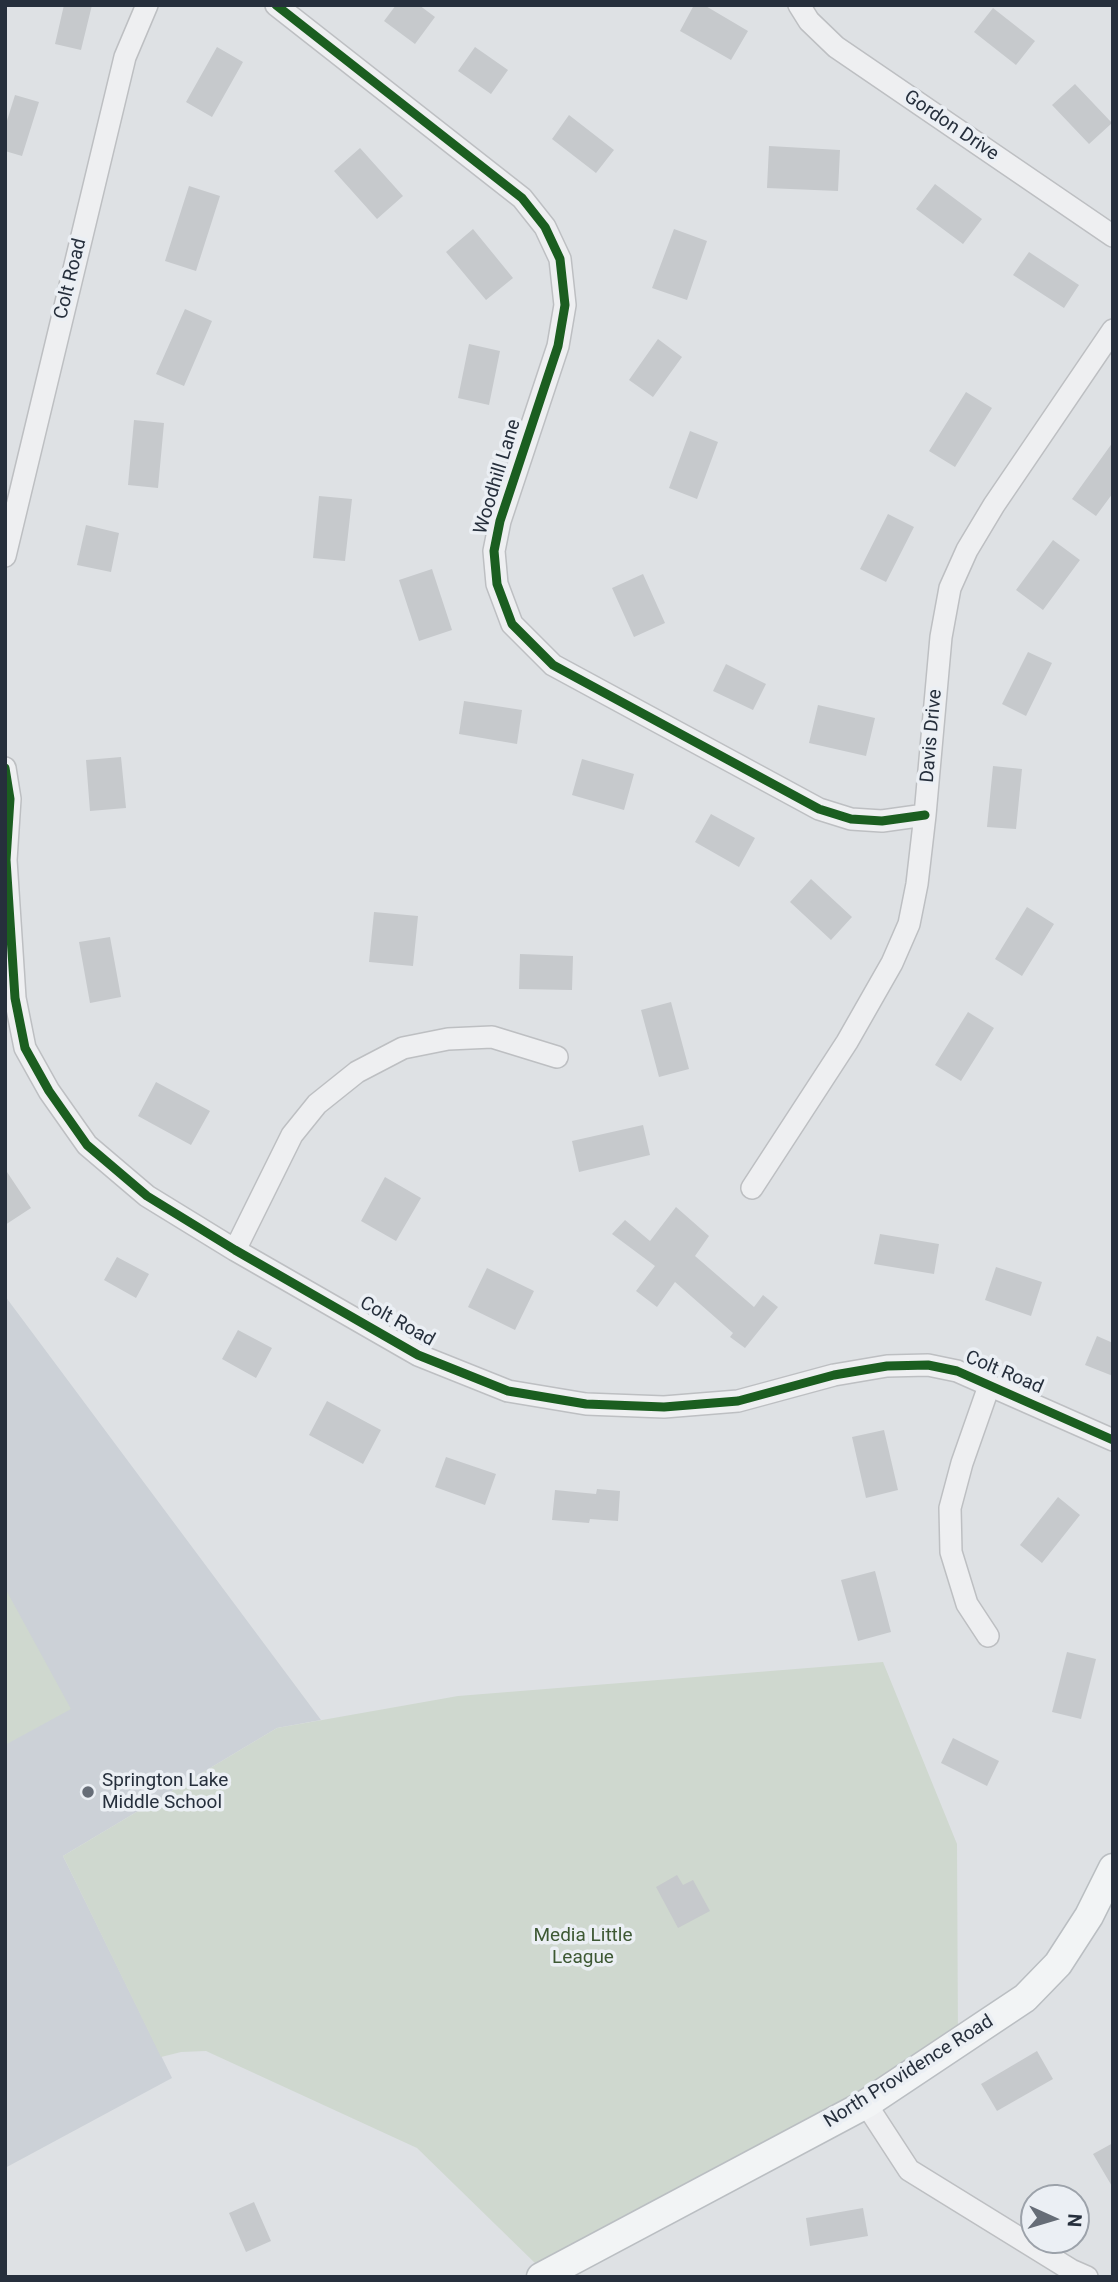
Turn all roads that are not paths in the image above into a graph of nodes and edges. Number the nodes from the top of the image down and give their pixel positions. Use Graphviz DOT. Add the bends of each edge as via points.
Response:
graph roads {
  1 [pos="147,5"];
  2 [pos="276,5"];
  3 [pos="799,5"];
  4 [pos="1113,236"];
  5 [pos="1113,330"];
  6 [pos="5,556"];
  7 [pos="5,768"];
  8 [pos="925,816"];
  9 [pos="557,1057"];
  10 [pos="751,1188"];
  11 [pos="235,1250"];
  12 [pos="989,1386"];
  13 [pos="1113,1440"];
  14 [pos="988,1636"];
  15 [pos="1113,1868"];
  16 [pos="866,2104"];
  17 [pos="541,2277"];
  18 [pos="1087,2277"];
  1 -- 6 [label="street, Colt Road" via="125,57"];
  2 -- 8 [label="street, Woodhill Lane" via="522,198 545,227 560,259 565,305 558,346 494,551 497,584 512,624 553,665 819,809 851,819"];
  3 -- 4 [label="street, Gordon Drive" via="836,47"];
  5 -- 8 [label="street, Davis Drive" via="995,505 950,588 941,637"];
  7 -- 11 [label="street, Colt Road" via="10,799 6,860 14,984 25,1048 87,1145 147,1196"];
  8 -- 10 [label="street, Davis Drive" via="909,924 892,963 847,1042"];
  9 -- 11 [label="street" via="492,1037 448,1040 403,1048 357,1072 317,1104 292,1135"];
  11 -- 12 [label="street, Colt Road" via="418,1355 508,1391 586,1404 664,1407 737,1401 834,1375 928,1365 957,1371"];
  12 -- 13 [label="street, Colt Road"];
  12 -- 14 [label="street" via="950,1508 951,1552 967,1604"];
  15 -- 16 [label="main road, North Providence Road" via="1058,1964 1025,1998"];
  16 -- 17 [label="main road, North Providence Road"];
  16 -- 18 [label="street" via="909,2170"];
}
